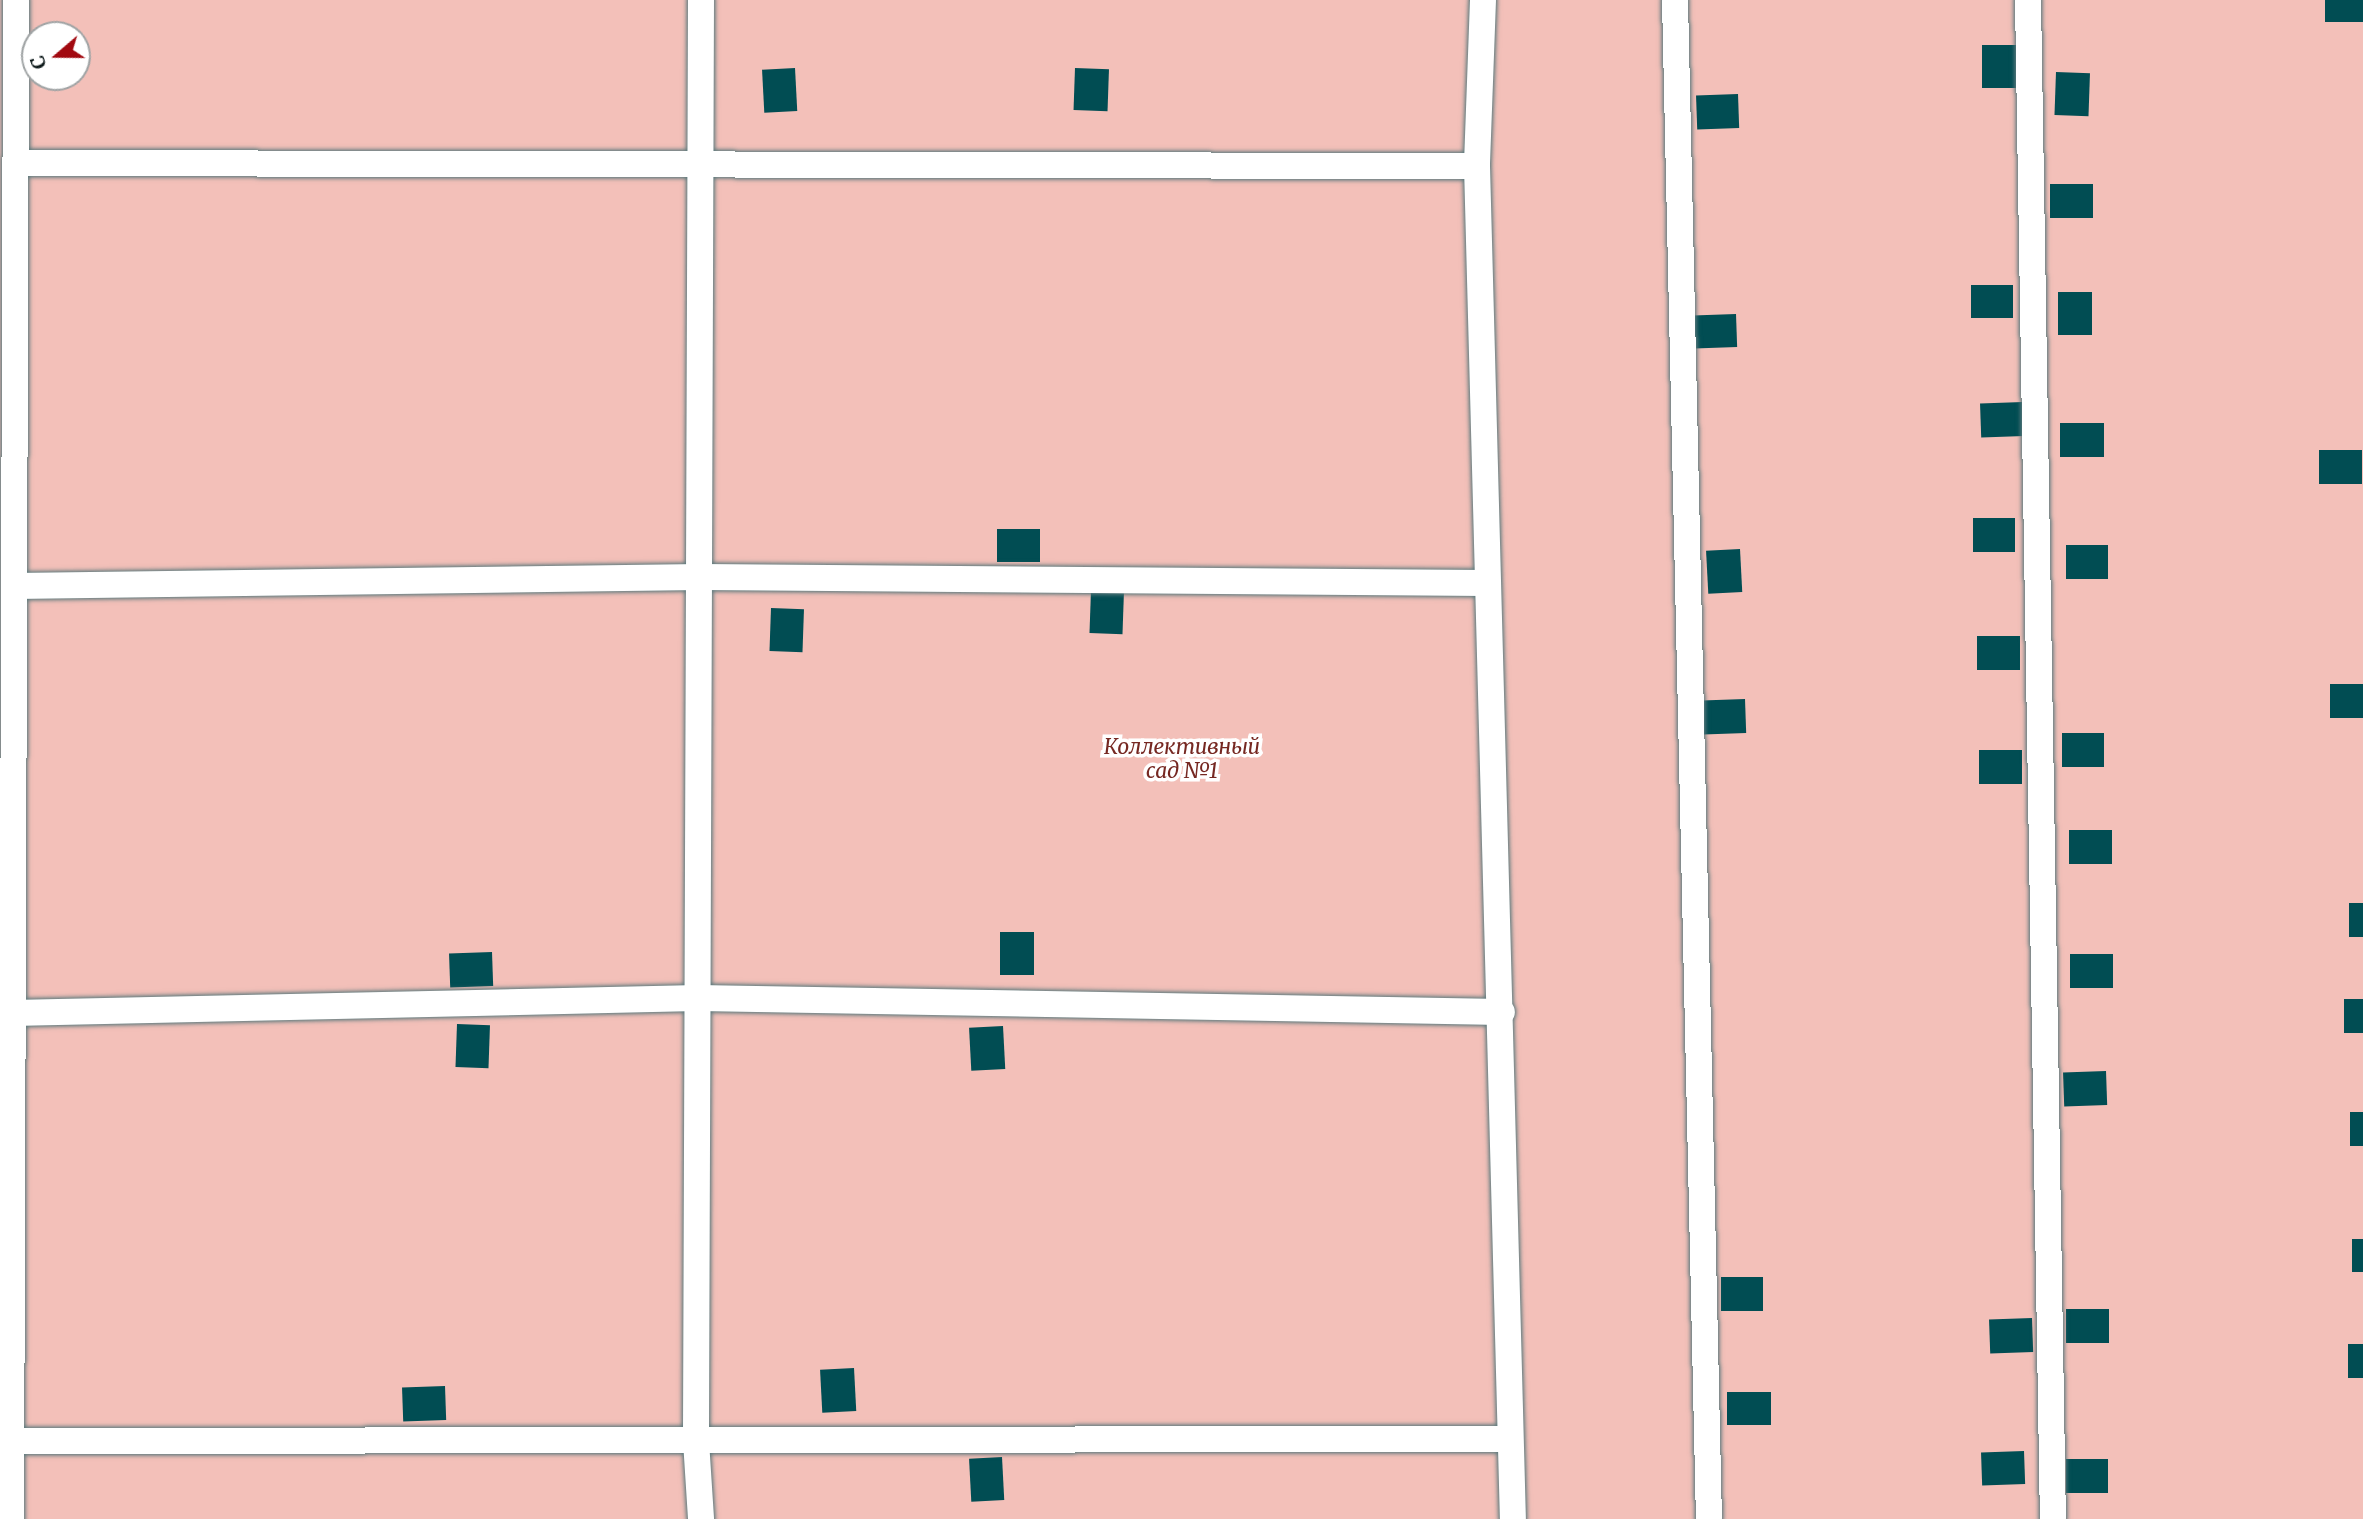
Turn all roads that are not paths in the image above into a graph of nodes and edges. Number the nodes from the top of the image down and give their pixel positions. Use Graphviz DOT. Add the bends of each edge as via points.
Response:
graph roads {
  1 [pos="16,0"];
  2 [pos="701,0"];
  3 [pos="1483,0"];
  4 [pos="1675,0"];
  5 [pos="2028,0"];
  6 [pos="15,163"];
  7 [pos="1477,166"];
  8 [pos="697,167"];
  9 [pos="701,577"];
  10 [pos="1486,583"];
  11 [pos="14,586"];
  12 [pos="698,998"];
  13 [pos="1502,1012"];
  14 [pos="12,1013"];
  15 [pos="1509,1439"];
  16 [pos="11,1441"];
  17 [pos="695,1441"];
  18 [pos="11,1519"];
  19 [pos="701,1519"];
  20 [pos="1513,1519"];
  21 [pos="1709,1519"];
  22 [pos="2053,1519"];
  1 -- 6 [label="lane"];
  2 -- 8 [label="lane"];
  3 -- 7 [label="lane"];
  4 -- 21 [label="lane"];
  5 -- 22 [label="lane"];
  6 -- 8 [label="lane"];
  6 -- 11 [label="lane"];
  7 -- 8 [label="lane"];
  7 -- 10 [label="lane"];
  8 -- 9 [label="lane"];
  9 -- 10 [label="lane"];
  9 -- 11 [label="lane"];
  9 -- 12 [label="lane"];
  10 -- 13 [label="lane"];
  11 -- 14 [label="lane"];
  12 -- 13 [label="lane"];
  12 -- 14 [label="lane"];
  12 -- 17 [label="lane"];
  13 -- 15 [label="lane"];
  14 -- 16 [label="lane"];
  15 -- 17 [label="lane"];
  15 -- 20 [label="lane"];
  16 -- 17 [label="lane"];
  16 -- 18 [label="lane"];
  17 -- 19 [label="lane"];
}
